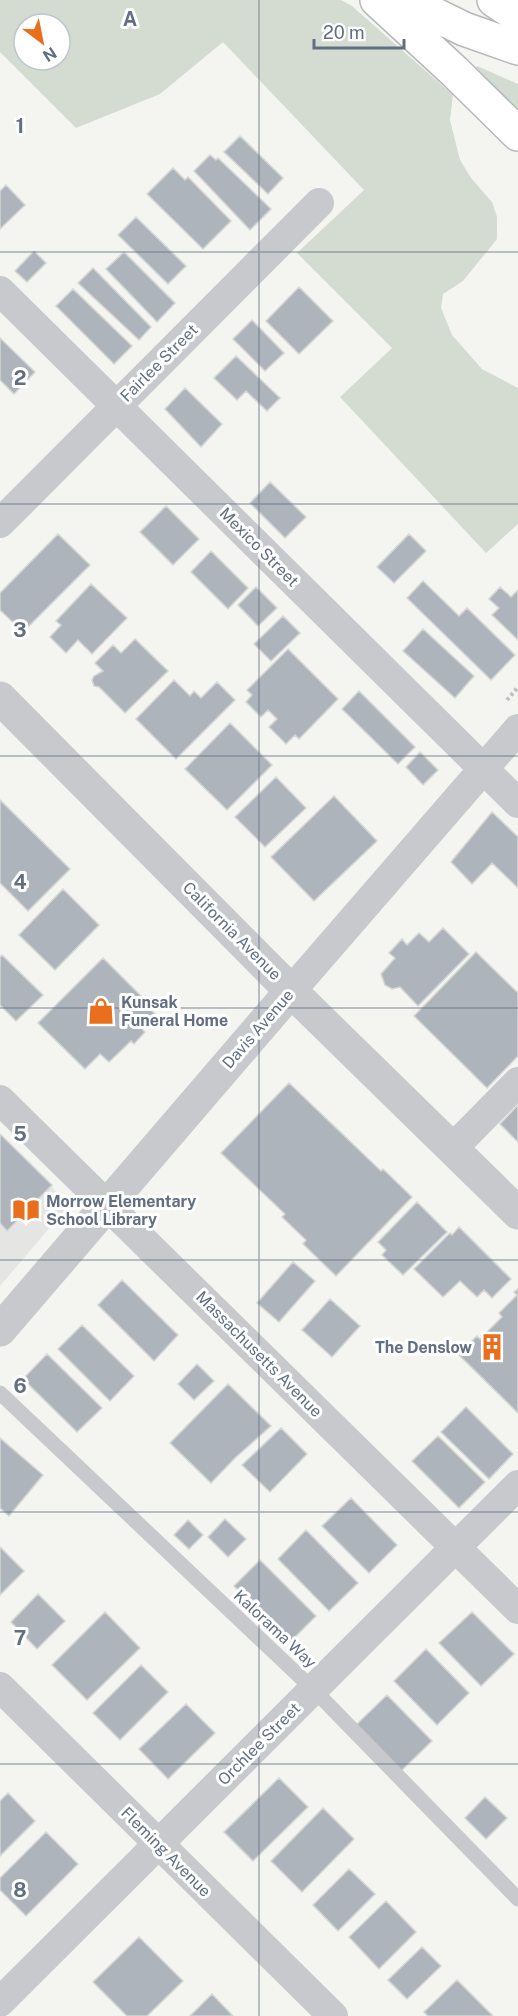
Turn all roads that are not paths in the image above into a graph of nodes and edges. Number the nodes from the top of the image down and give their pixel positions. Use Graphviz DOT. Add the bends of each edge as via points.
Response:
graph roads {
  1 [pos="377,0"];
  2 [pos="405,0"];
  3 [pos="494,0"];
  4 [pos="518,16"];
  5 [pos="518,48"];
  6 [pos="518,134"];
  7 [pos="319,203"];
  8 [pos="0,291"];
  9 [pos="116,406"];
  10 [pos="0,523"];
  11 [pos="0,698"];
  12 [pos="518,729"];
  13 [pos="484,769"];
  14 [pos="518,803"];
  15 [pos="291,991"];
  16 [pos="518,1083"];
  17 [pos="0,1100"];
  18 [pos="453,1148"];
  19 [pos="107,1205"];
  20 [pos="518,1213"];
  21 [pos="0,1330"];
  22 [pos="0,1393"];
  23 [pos="518,1485"];
  24 [pos="456,1548"];
  25 [pos="518,1609"];
  26 [pos="0,1687"];
  27 [pos="314,1690"];
  28 [pos="159,1844"];
  29 [pos="518,1899"];
  30 [pos="0,2002"];
  31 [pos="333,2016"];
  1 -- 6 [label="highway"];
  2 -- 5 [label="highway" via="464,29"];
  3 -- 4 [label="highway"];
  7 -- 9 [label="street, Fairlee Street"];
  8 -- 9 [label="street, Mexico Street"];
  9 -- 10 [label="street, Fairlee Street"];
  9 -- 13 [label="street, Mexico Street"];
  11 -- 15 [label="street, California Avenue"];
  12 -- 13 [label="street, Davis Avenue"];
  13 -- 14 [label="street, Mexico Street"];
  13 -- 15 [label="street, Davis Avenue"];
  15 -- 18 [label="street, California Avenue"];
  15 -- 19 [label="street, Davis Avenue"];
  16 -- 18 [label="street"];
  17 -- 19 [label="street, Massachusetts Avenue"];
  18 -- 20 [label="street, California Avenue"];
  19 -- 21 [label="street, Davis Avenue"];
  19 -- 24 [label="street, Massachusetts Avenue"];
  22 -- 27 [label="lane, Kalorama Way"];
  23 -- 24 [label="street, Orchlee Street"];
  24 -- 25 [label="street, Massachusetts Avenue"];
  24 -- 27 [label="street, Orchlee Street"];
  26 -- 28 [label="street, Fleming Avenue"];
  27 -- 28 [label="street, Orchlee Street"];
  27 -- 29 [label="lane, Kalorama Way"];
  28 -- 30 [label="street, Orchlee Street"];
  28 -- 31 [label="street, Fleming Avenue"];
}
